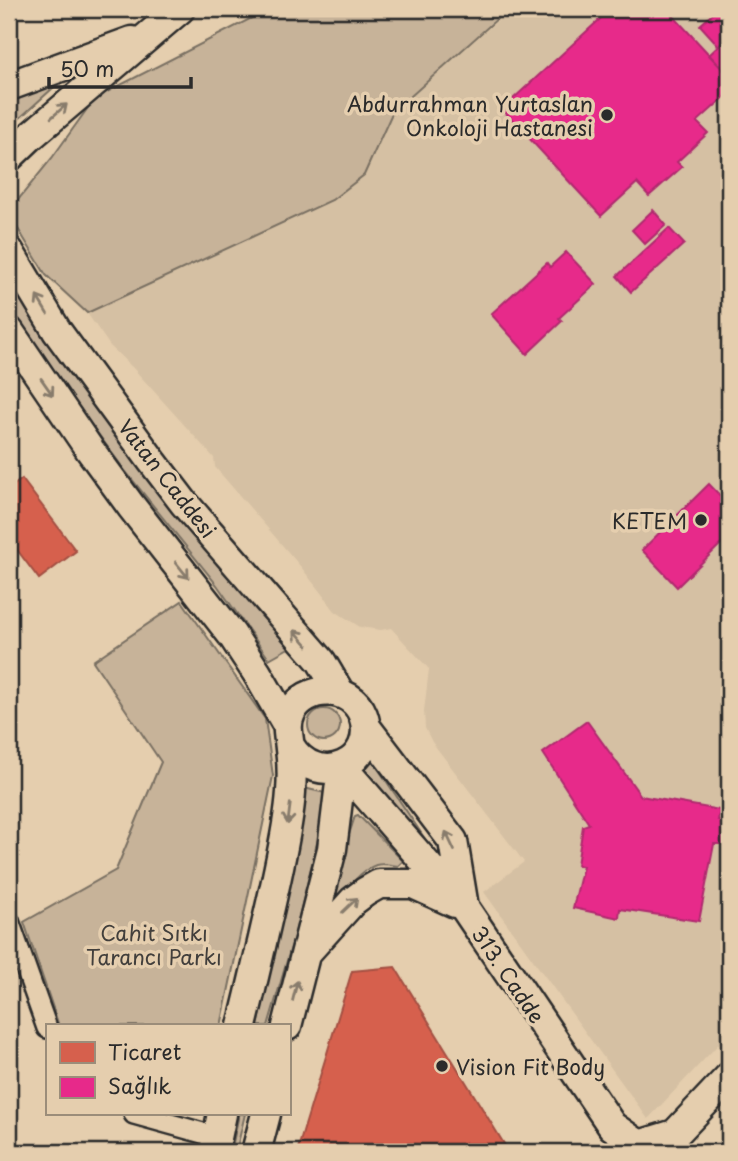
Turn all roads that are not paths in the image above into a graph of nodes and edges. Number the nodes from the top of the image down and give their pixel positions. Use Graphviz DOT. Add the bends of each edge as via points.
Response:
graph roads {
  1 [pos="180,9"];
  2 [pos="148,35"];
  3 [pos="9,86"];
  4 [pos="9,157"];
  5 [pos="9,251"];
  6 [pos="9,331"];
  7 [pos="340,693"];
  8 [pos="366,727"];
  9 [pos="289,736"];
  10 [pos="342,767"];
  11 [pos="464,907"];
  12 [pos="9,921"];
  13 [pos="304,955"];
  14 [pos="242,1024"];
  15 [pos="287,1024"];
  16 [pos="46,1025"];
  17 [pos="729,1077"];
  18 [pos="142,1116"];
  19 [pos="265,1116"];
  20 [pos="217,1134"];
  21 [pos="256,1152"];
  1 -- 2 [label="main road"];
  2 -- 3 [label="main road"];
  4 -- 2 [label="main road, one-way"];
  7 -- 5 [label="main road, Vatan Caddesi, one-way" via="321,661 152,461 57,331"];
  6 -- 9 [label="main road, Vatan Caddesi, one-way" via="131,506 232,635"];
  7 -- 8 [label="main road, Vatan Caddesi" via="357,705"];
  7 -- 9 [label="main road" via="318,692 297,704 290,714"];
  8 -- 10 [label="main road" via="360,752"];
  11 -- 8 [label="main road, 313. Cadde, one-way" via="453,841"];
  9 -- 10 [label="main road, Vatan Caddesi" via="309,766"];
  9 -- 14 [label="main road, Vatan Caddesi, one-way" via="291,791 286,834"];
  10 -- 11 [label="main road, 313. Cadde"];
  10 -- 13 [label="main road" via="332,849"];
  13 -- 11 [label="main road, one-way" via="353,901 379,884 413,884"];
  11 -- 17 [label="main road, 313. Cadde" via="612,1126 639,1146 674,1134"];
  12 -- 16 [label="street"];
  15 -- 13 [label="main road, one-way"];
  18 -- 20 [label="street"];
  19 -- 21 [label="main road"];
}
